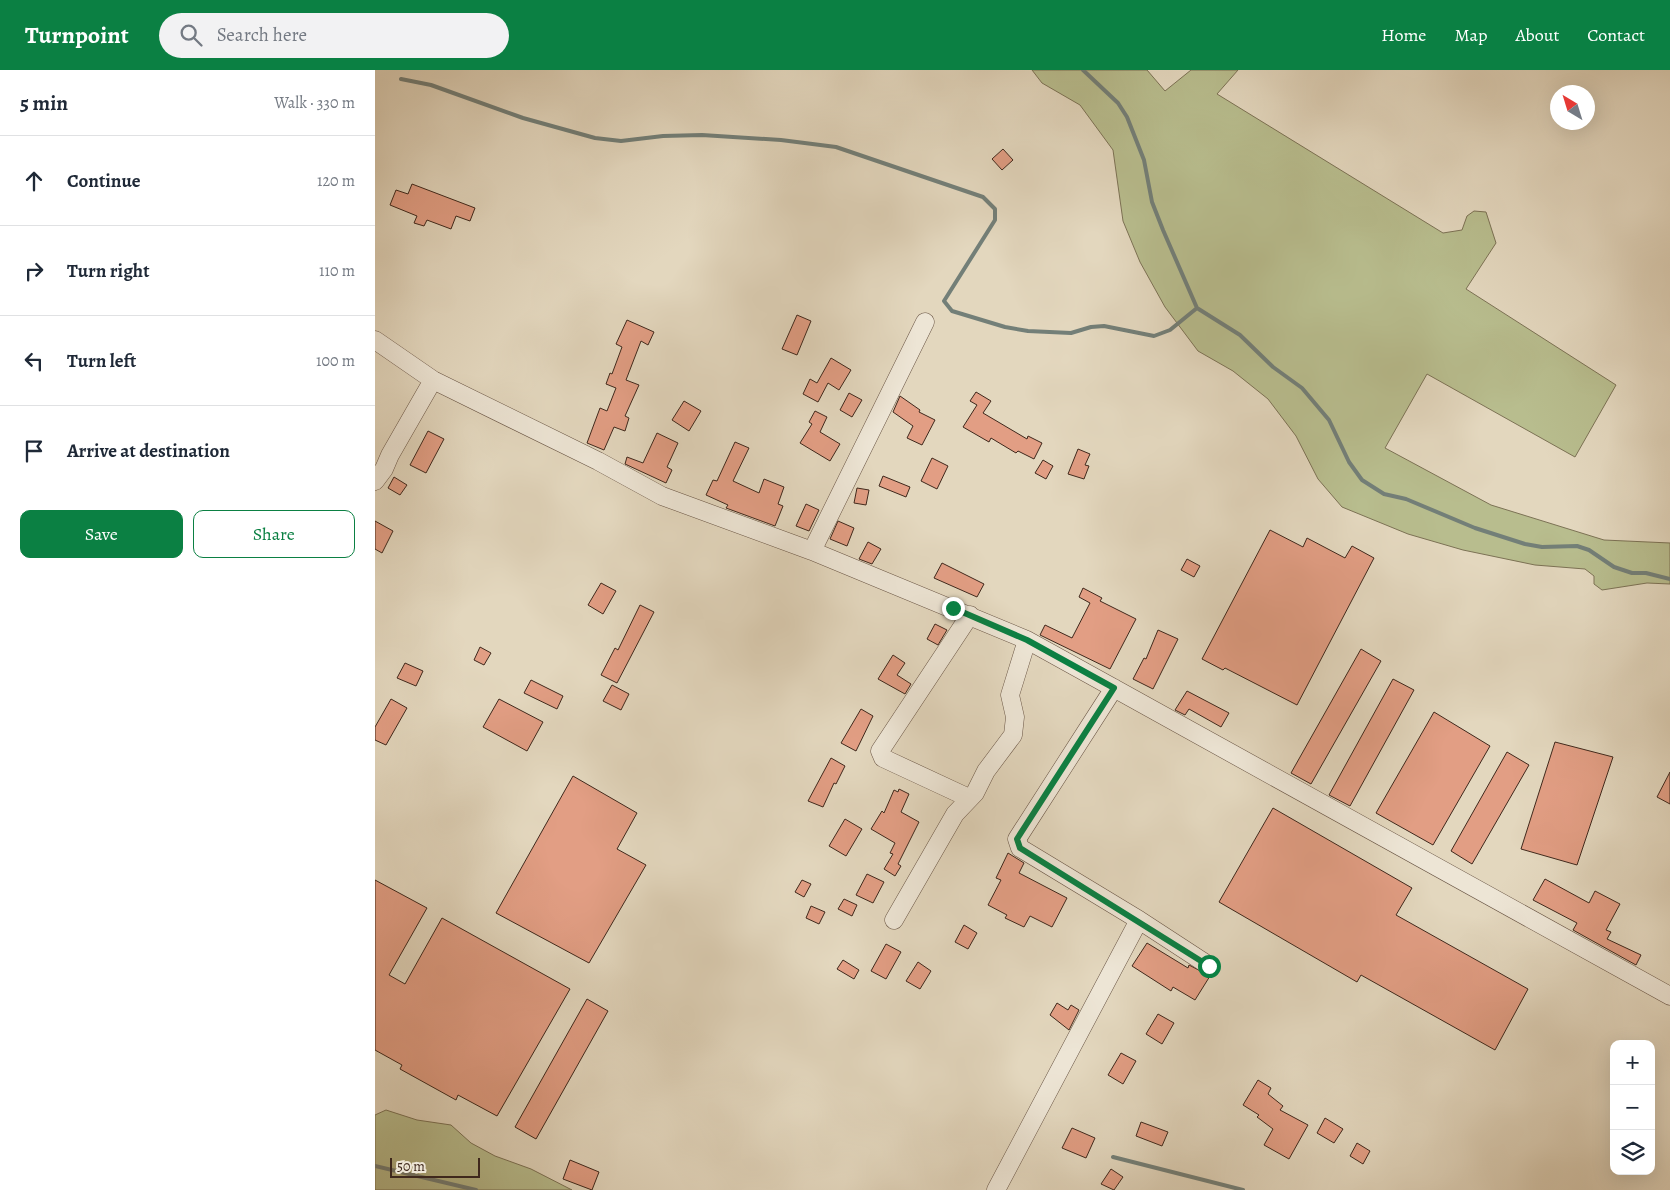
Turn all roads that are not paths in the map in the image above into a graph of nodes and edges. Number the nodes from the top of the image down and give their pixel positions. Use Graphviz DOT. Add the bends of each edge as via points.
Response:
graph roads {
  1 [pos="925,322"];
  2 [pos="375,340"];
  3 [pos="433,380"];
  4 [pos="375,481"];
  5 [pos="812,551"];
  6 [pos="970,615"];
  7 [pos="1027,640"];
  8 [pos="1114,688"];
  9 [pos="969,798"];
  10 [pos="894,920"];
  11 [pos="1139,920"];
  12 [pos="1209,966"];
  13 [pos="1670,996"];
  14 [pos="995,1190"];
  1 -- 5 [label="street"];
  2 -- 3 [label="street"];
  3 -- 4 [label="street"];
  3 -- 5 [label="street" via="599,461 661,496"];
  5 -- 6 [label="street"];
  6 -- 7 [label="street"];
  6 -- 9 [label="street" via="880,751 883,758"];
  7 -- 8 [label="street"];
  7 -- 9 [label="street" via="1010,695 1015,717 1013,735"];
  8 -- 11 [label="street" via="1017,839 1017,844"];
  8 -- 13 [label="street"];
  9 -- 10 [label="street" via="955,814"];
  11 -- 12 [label="street"];
  11 -- 14 [label="street"];
}
